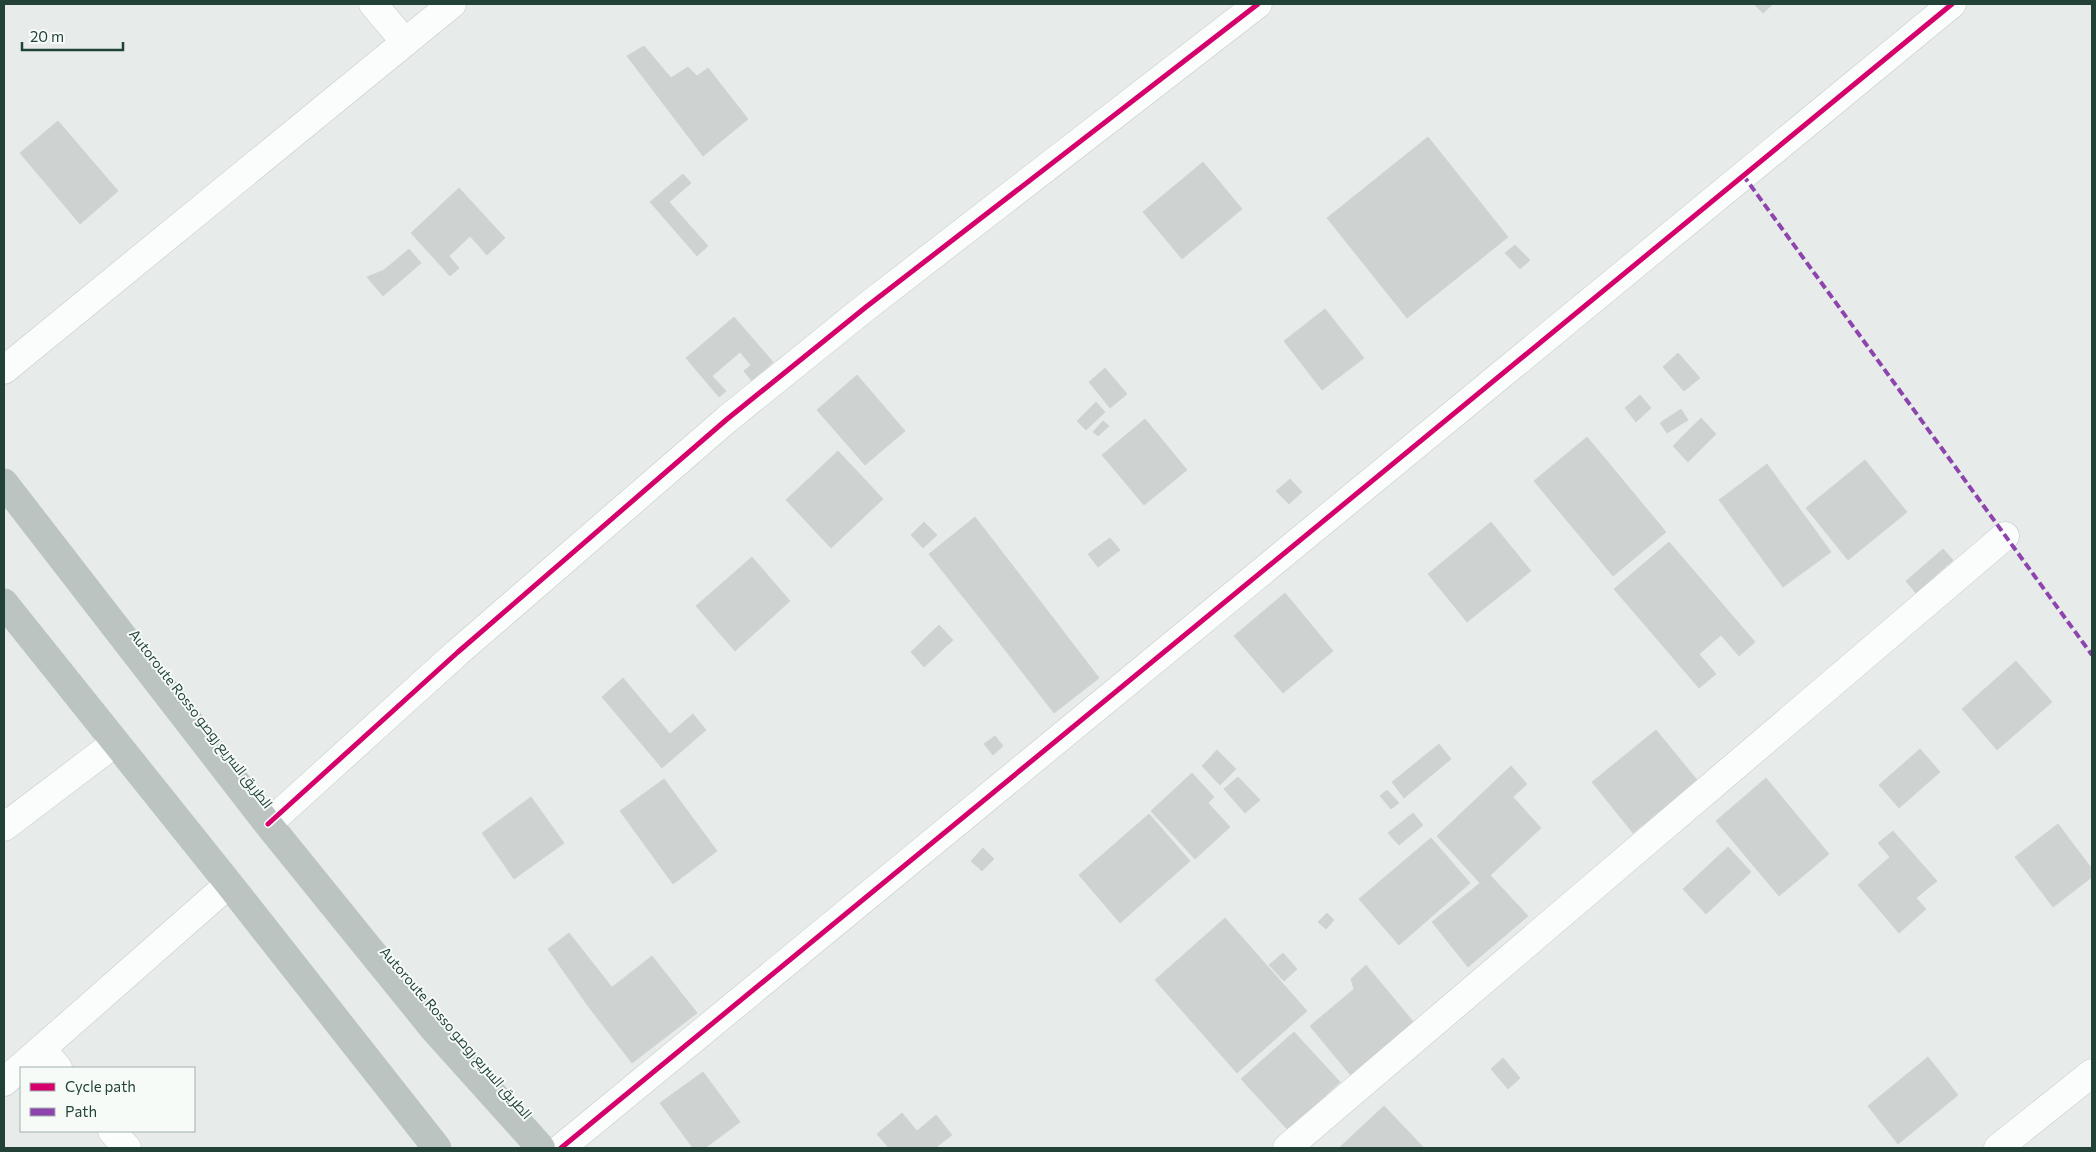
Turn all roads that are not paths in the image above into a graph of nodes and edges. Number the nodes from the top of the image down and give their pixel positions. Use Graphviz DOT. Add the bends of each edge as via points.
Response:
graph roads {
  1 [pos="373,4"];
  2 [pos="452,4"];
  3 [pos="1258,4"];
  4 [pos="1952,4"];
  5 [pos="405,42"];
  6 [pos="4,370"];
  7 [pos="4,483"];
  8 [pos="2005,536"];
  9 [pos="4,603"];
  10 [pos="115,743"];
  11 [pos="268,824"];
  12 [pos="4,827"];
  13 [pos="229,884"];
  14 [pos="50,1059"];
  15 [pos="34,1067"];
  16 [pos="2092,1073"];
  17 [pos="20,1074"];
  18 [pos="4,1082"];
  19 [pos="113,1132"];
  20 [pos="127,1148"];
  21 [pos="437,1148"];
  22 [pos="540,1148"];
  23 [pos="561,1148"];
  24 [pos="1287,1148"];
  25 [pos="1998,1148"];
  1 -- 5 [label="street"];
  2 -- 5 [label="street"];
  3 -- 11 [label="street" via="866,307 726,420 458,652"];
  4 -- 23 [label="street"];
  5 -- 6 [label="street"];
  7 -- 11 [label="highway, Autoroute Rosso الطريق السريع روصو"];
  8 -- 24 [label="street"];
  9 -- 10 [label="highway"];
  10 -- 12 [label="street"];
  10 -- 13 [label="highway"];
  11 -- 22 [label="highway, Autoroute Rosso الطريق السريع روصو" via="434,1029"];
  13 -- 14 [label="street"];
  13 -- 21 [label="highway"];
  14 -- 15 [label="street"];
  16 -- 25 [label="street"];
  17 -- 18 [label="street"];
  19 -- 20 [label="street"];
}
